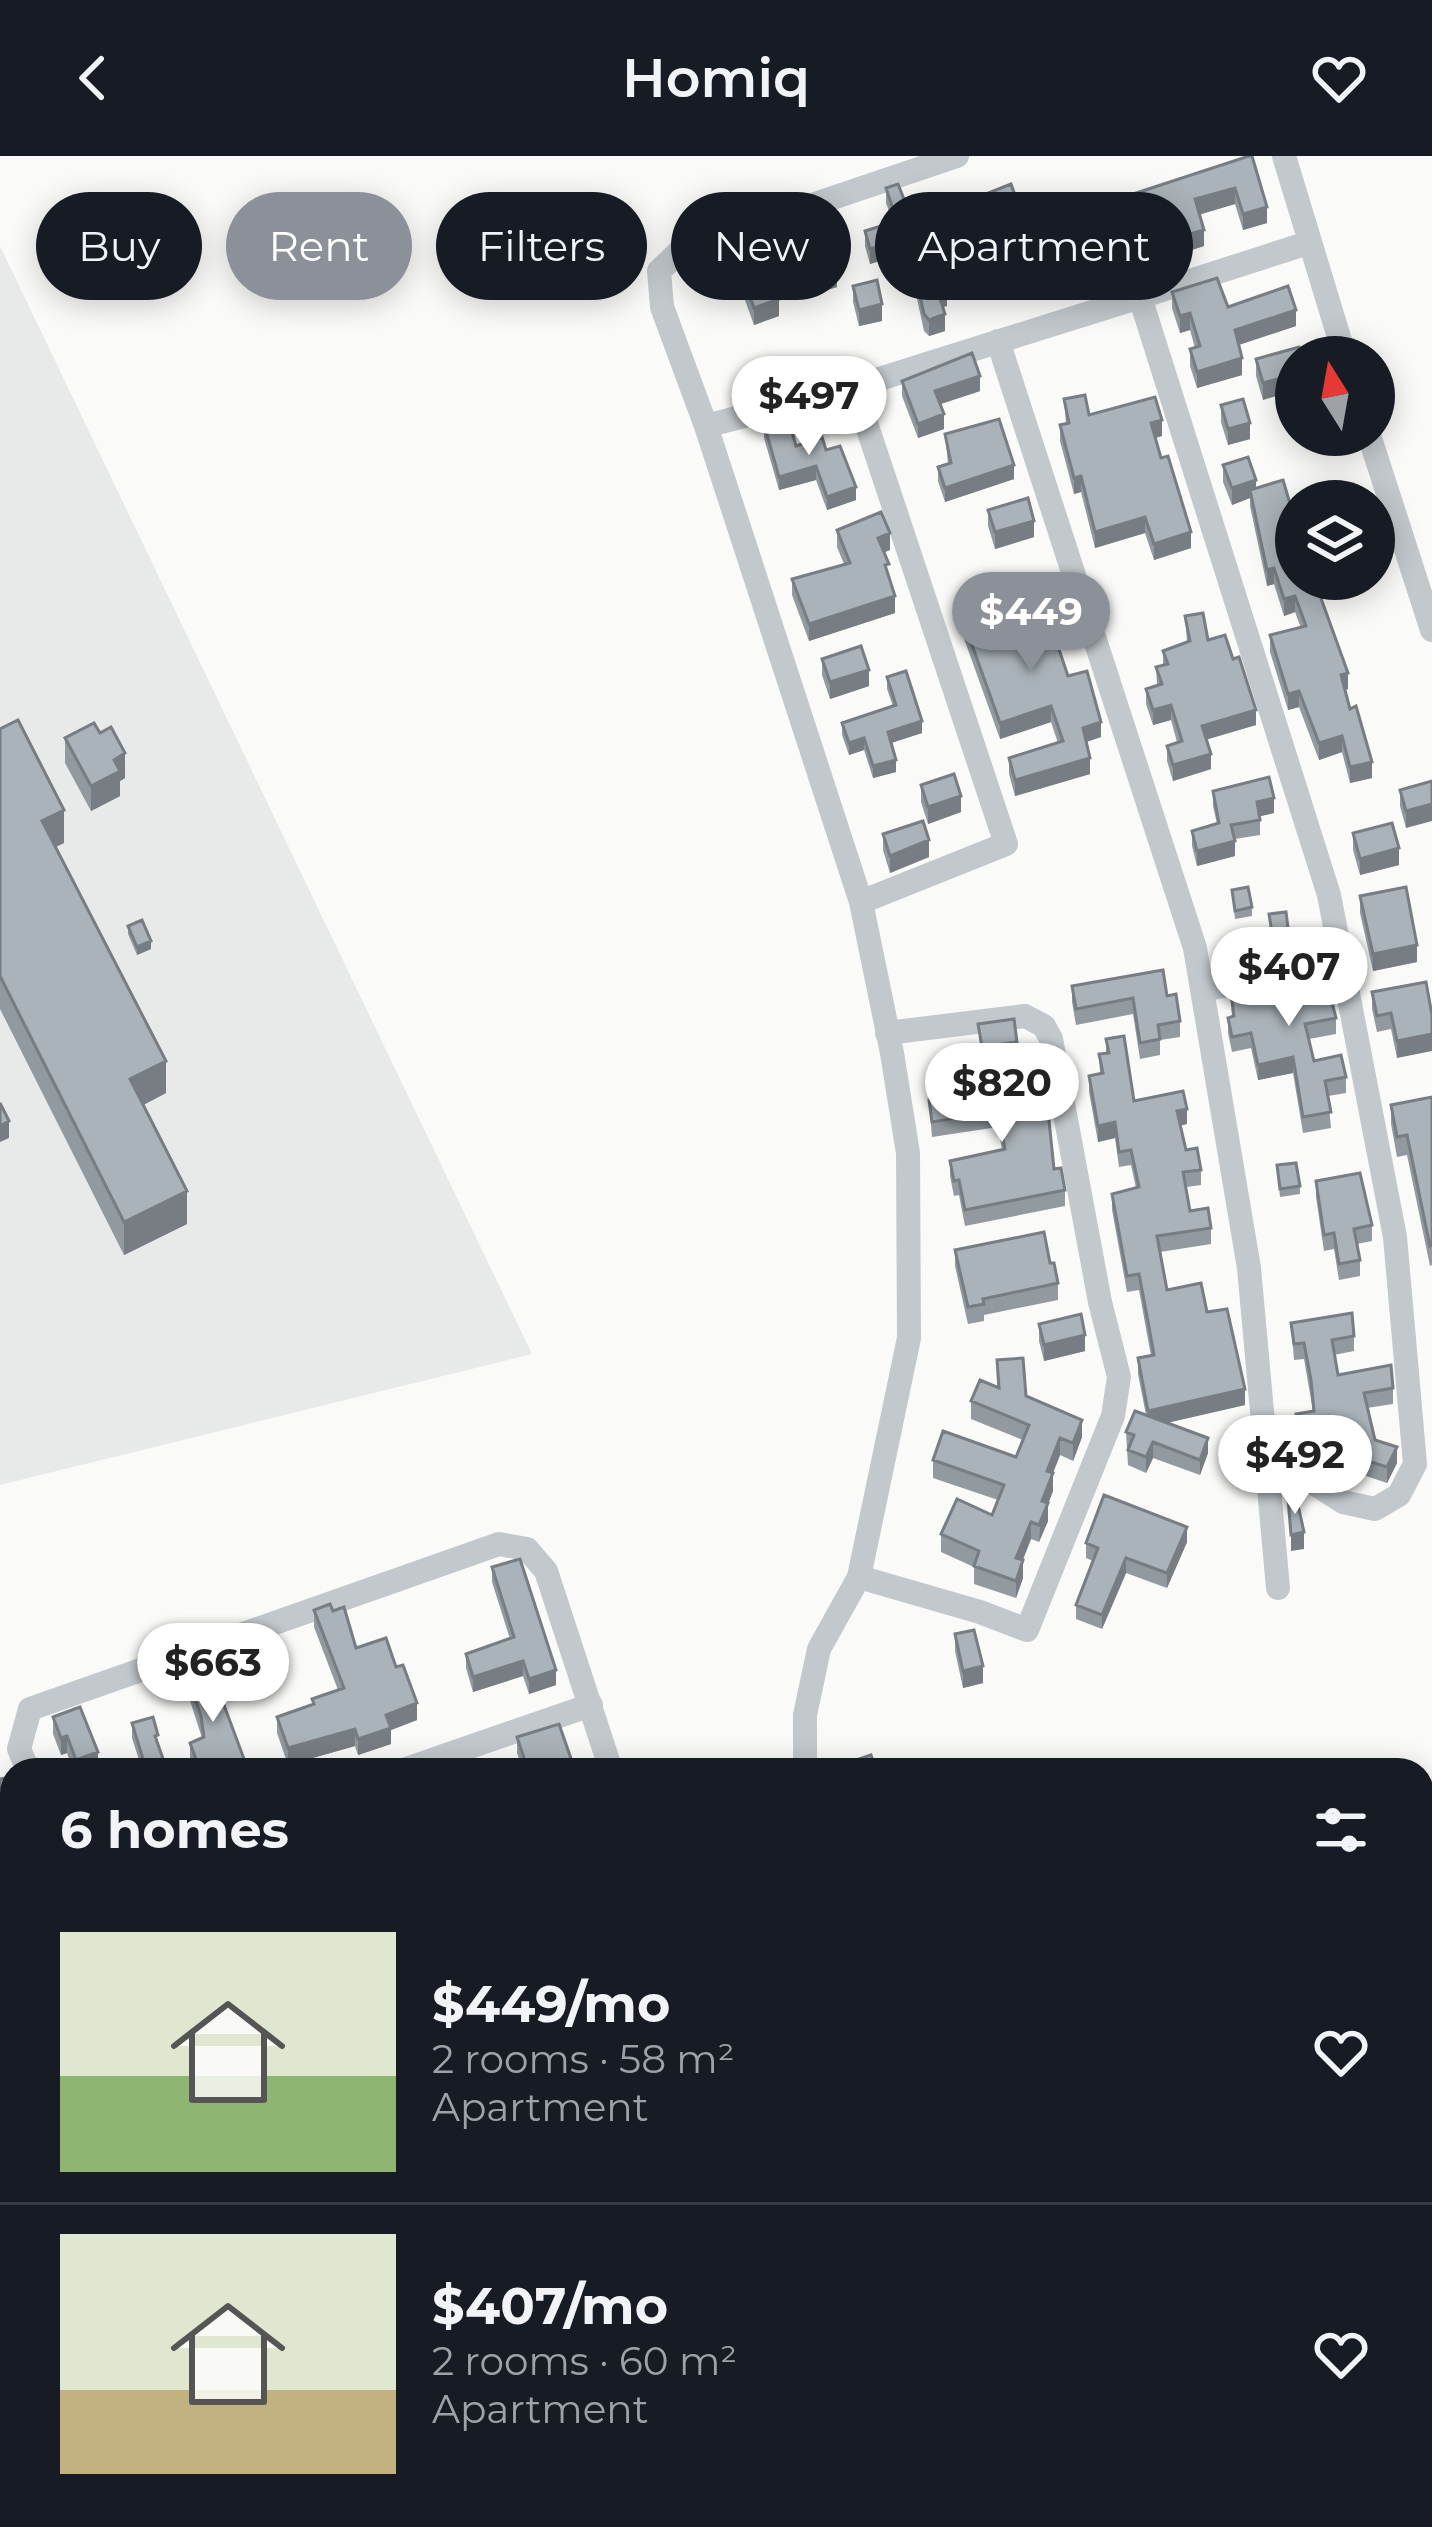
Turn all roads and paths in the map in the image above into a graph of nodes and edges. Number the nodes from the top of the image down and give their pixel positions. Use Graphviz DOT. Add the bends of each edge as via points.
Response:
graph roads {
  1 [pos="957,156"];
  2 [pos="1285,156"];
  3 [pos="1308,243"];
  4 [pos="1193,280"];
  5 [pos="1130,300"];
  6 [pos="1141,300"];
  7 [pos="1338,336"];
  8 [pos="998,341"];
  9 [pos="854,387"];
  10 [pos="706,426"];
  11 [pos="1377,456"];
  12 [pos="1432,630"];
  13 [pos="861,902"];
  14 [pos="1341,963"];
  15 [pos="1202,990"];
  16 [pos="886,1034"];
  17 [pos="1267,1454"];
  18 [pos="859,1576"];
  19 [pos="1278,1588"];
  20 [pos="591,1705"];
  21 [pos="23,1758"];
  22 [pos="438,1758"];
  23 [pos="607,1758"];
  24 [pos="805,1758"];
  1 -- 10 [label="street" via="682,249 659,271 662,307"];
  2 -- 3 [label="street"];
  3 -- 4 [label="street"];
  3 -- 7 [label="street"];
  5 -- 8 [label="street"];
  6 -- 14 [label="street" via="1329,896"];
  8 -- 9 [label="street"];
  8 -- 15 [label="street" via="1196,948"];
  9 -- 10 [label="street"];
  9 -- 13 [label="street" via="1006,844"];
  10 -- 13 [label="street"];
  11 -- 12 [label="street"];
  13 -- 16 [label="street"];
  14 -- 15 [label="street"];
  14 -- 17 [label="street" via="1395,1237 1415,1464 1399,1496 1375,1509 1343,1502"];
  15 -- 17 [label="street" via="1249,1268"];
  16 -- 18 [label="street" via="908,1153 909,1338"];
  16 -- 18 [label="street" via="1025,1016 1044,1026 1119,1377 1113,1416 1027,1630"];
  17 -- 19 [label="street"];
  18 -- 24 [label="street" via="819,1649"];
  20 -- 21 [label="street" via="547,1570 527,1549 500,1544 30,1709"];
  20 -- 22 [label="street"];
  20 -- 23 [label="street"];
}
